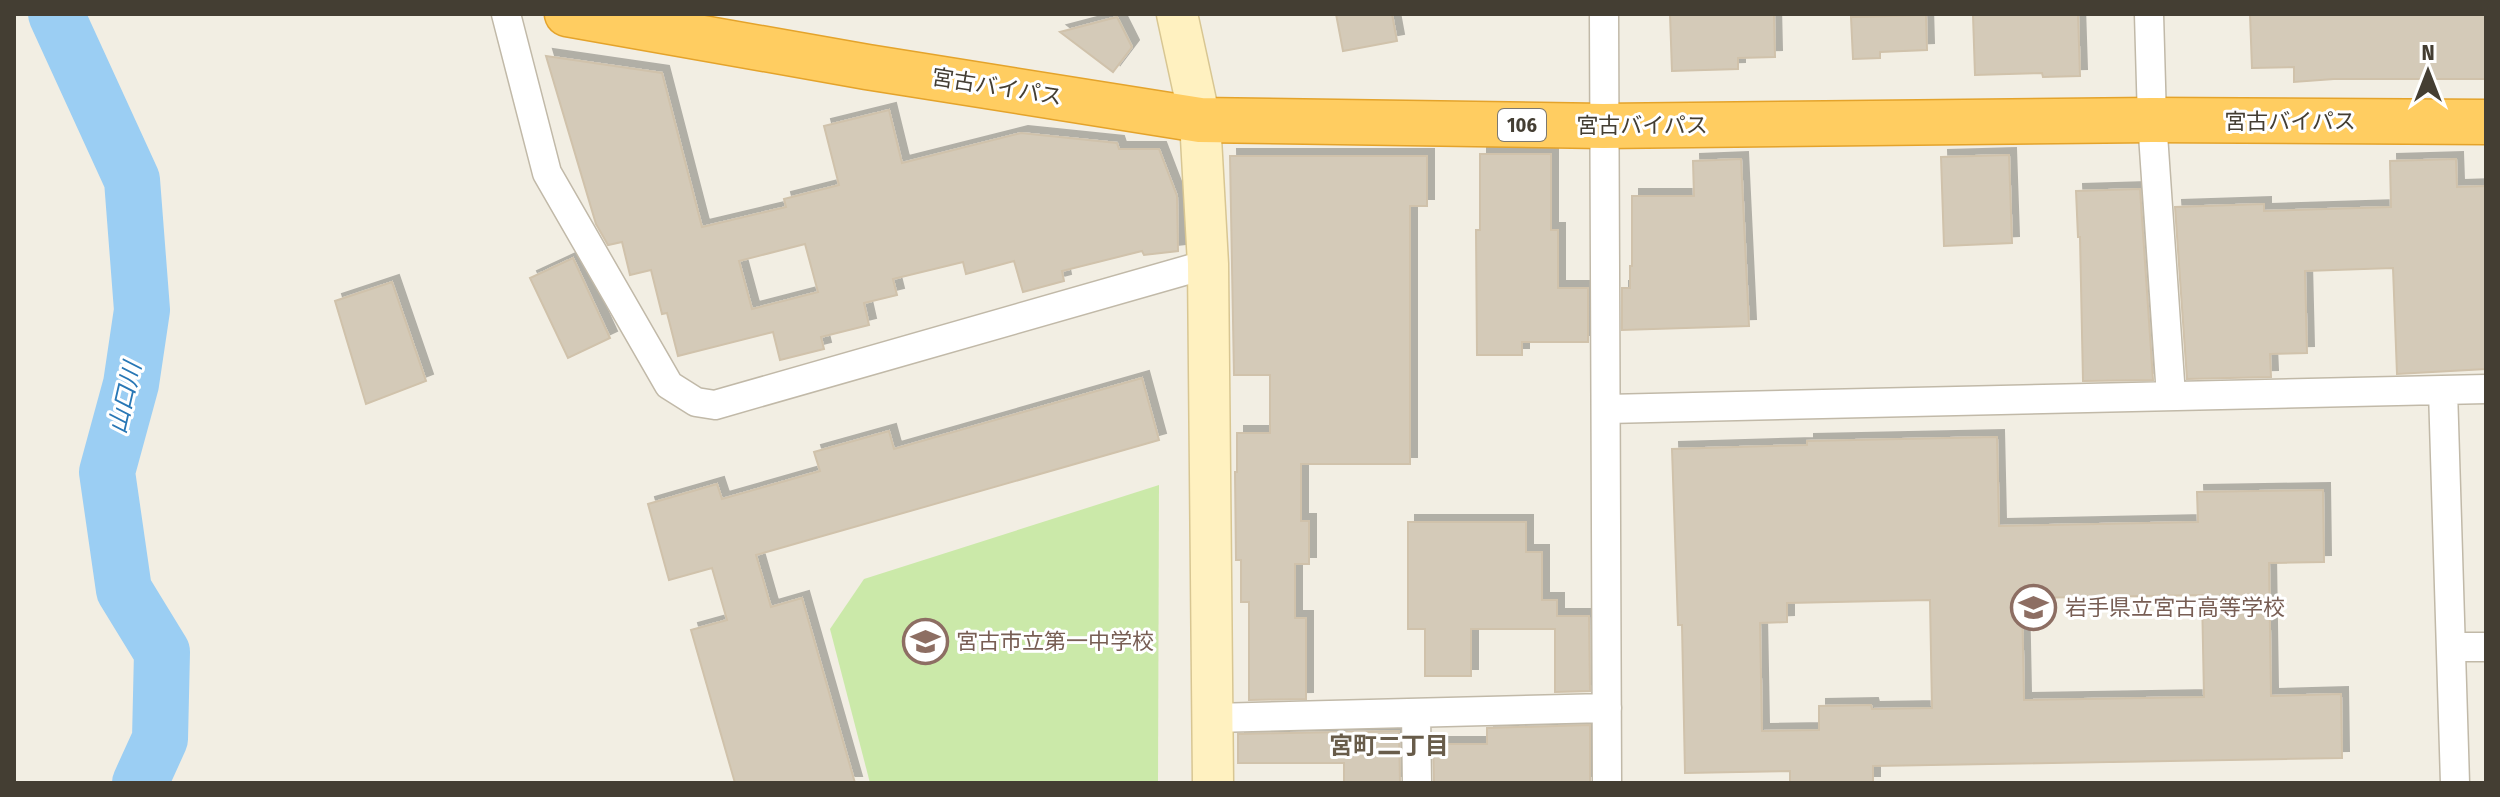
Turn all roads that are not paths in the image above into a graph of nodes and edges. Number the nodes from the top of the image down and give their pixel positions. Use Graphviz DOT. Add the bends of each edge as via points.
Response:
graph roads {
  1 [pos="506,14"];
  2 [pos="567,14"];
  3 [pos="1177,14"];
  4 [pos="1604,14"];
  5 [pos="2149,14"];
  6 [pos="1200,120"];
  7 [pos="2152,120"];
  8 [pos="2486,122"];
  9 [pos="1603,126"];
  10 [pos="1208,264"];
  11 [pos="2486,389"];
  12 [pos="2443,390"];
  13 [pos="2171,396"];
  14 [pos="1607,409"];
  15 [pos="2451,647"];
  16 [pos="2486,647"];
  17 [pos="1607,708"];
  18 [pos="1416,713"];
  19 [pos="1213,718"];
  20 [pos="1213,783"];
  21 [pos="1417,783"];
  22 [pos="1607,783"];
  23 [pos="2455,783"];
  1 -- 10 [label="street" via="547,173 669,385 696,402 715,405"];
  2 -- 6 [label="highway, 宮古バイパス / 106"];
  3 -- 6 [label="street"];
  4 -- 9 [label="street"];
  5 -- 7 [label="street"];
  6 -- 9 [label="highway, 宮古バイパス / 106"];
  6 -- 10 [label="street"];
  7 -- 8 [label="highway, 宮古バイパス / 106"];
  7 -- 9 [label="highway, 宮古バイパス / 106"];
  7 -- 13 [label="street"];
  9 -- 14 [label="street"];
  10 -- 19 [label="street"];
  11 -- 12 [label="street"];
  12 -- 13 [label="street"];
  12 -- 15 [label="street"];
  13 -- 14 [label="street"];
  14 -- 17 [label="street"];
  15 -- 16 [label="street"];
  15 -- 23 [label="street"];
  17 -- 18 [label="street"];
  17 -- 22 [label="street"];
  18 -- 19 [label="street"];
  18 -- 21 [label="street"];
  19 -- 20 [label="street"];
}
